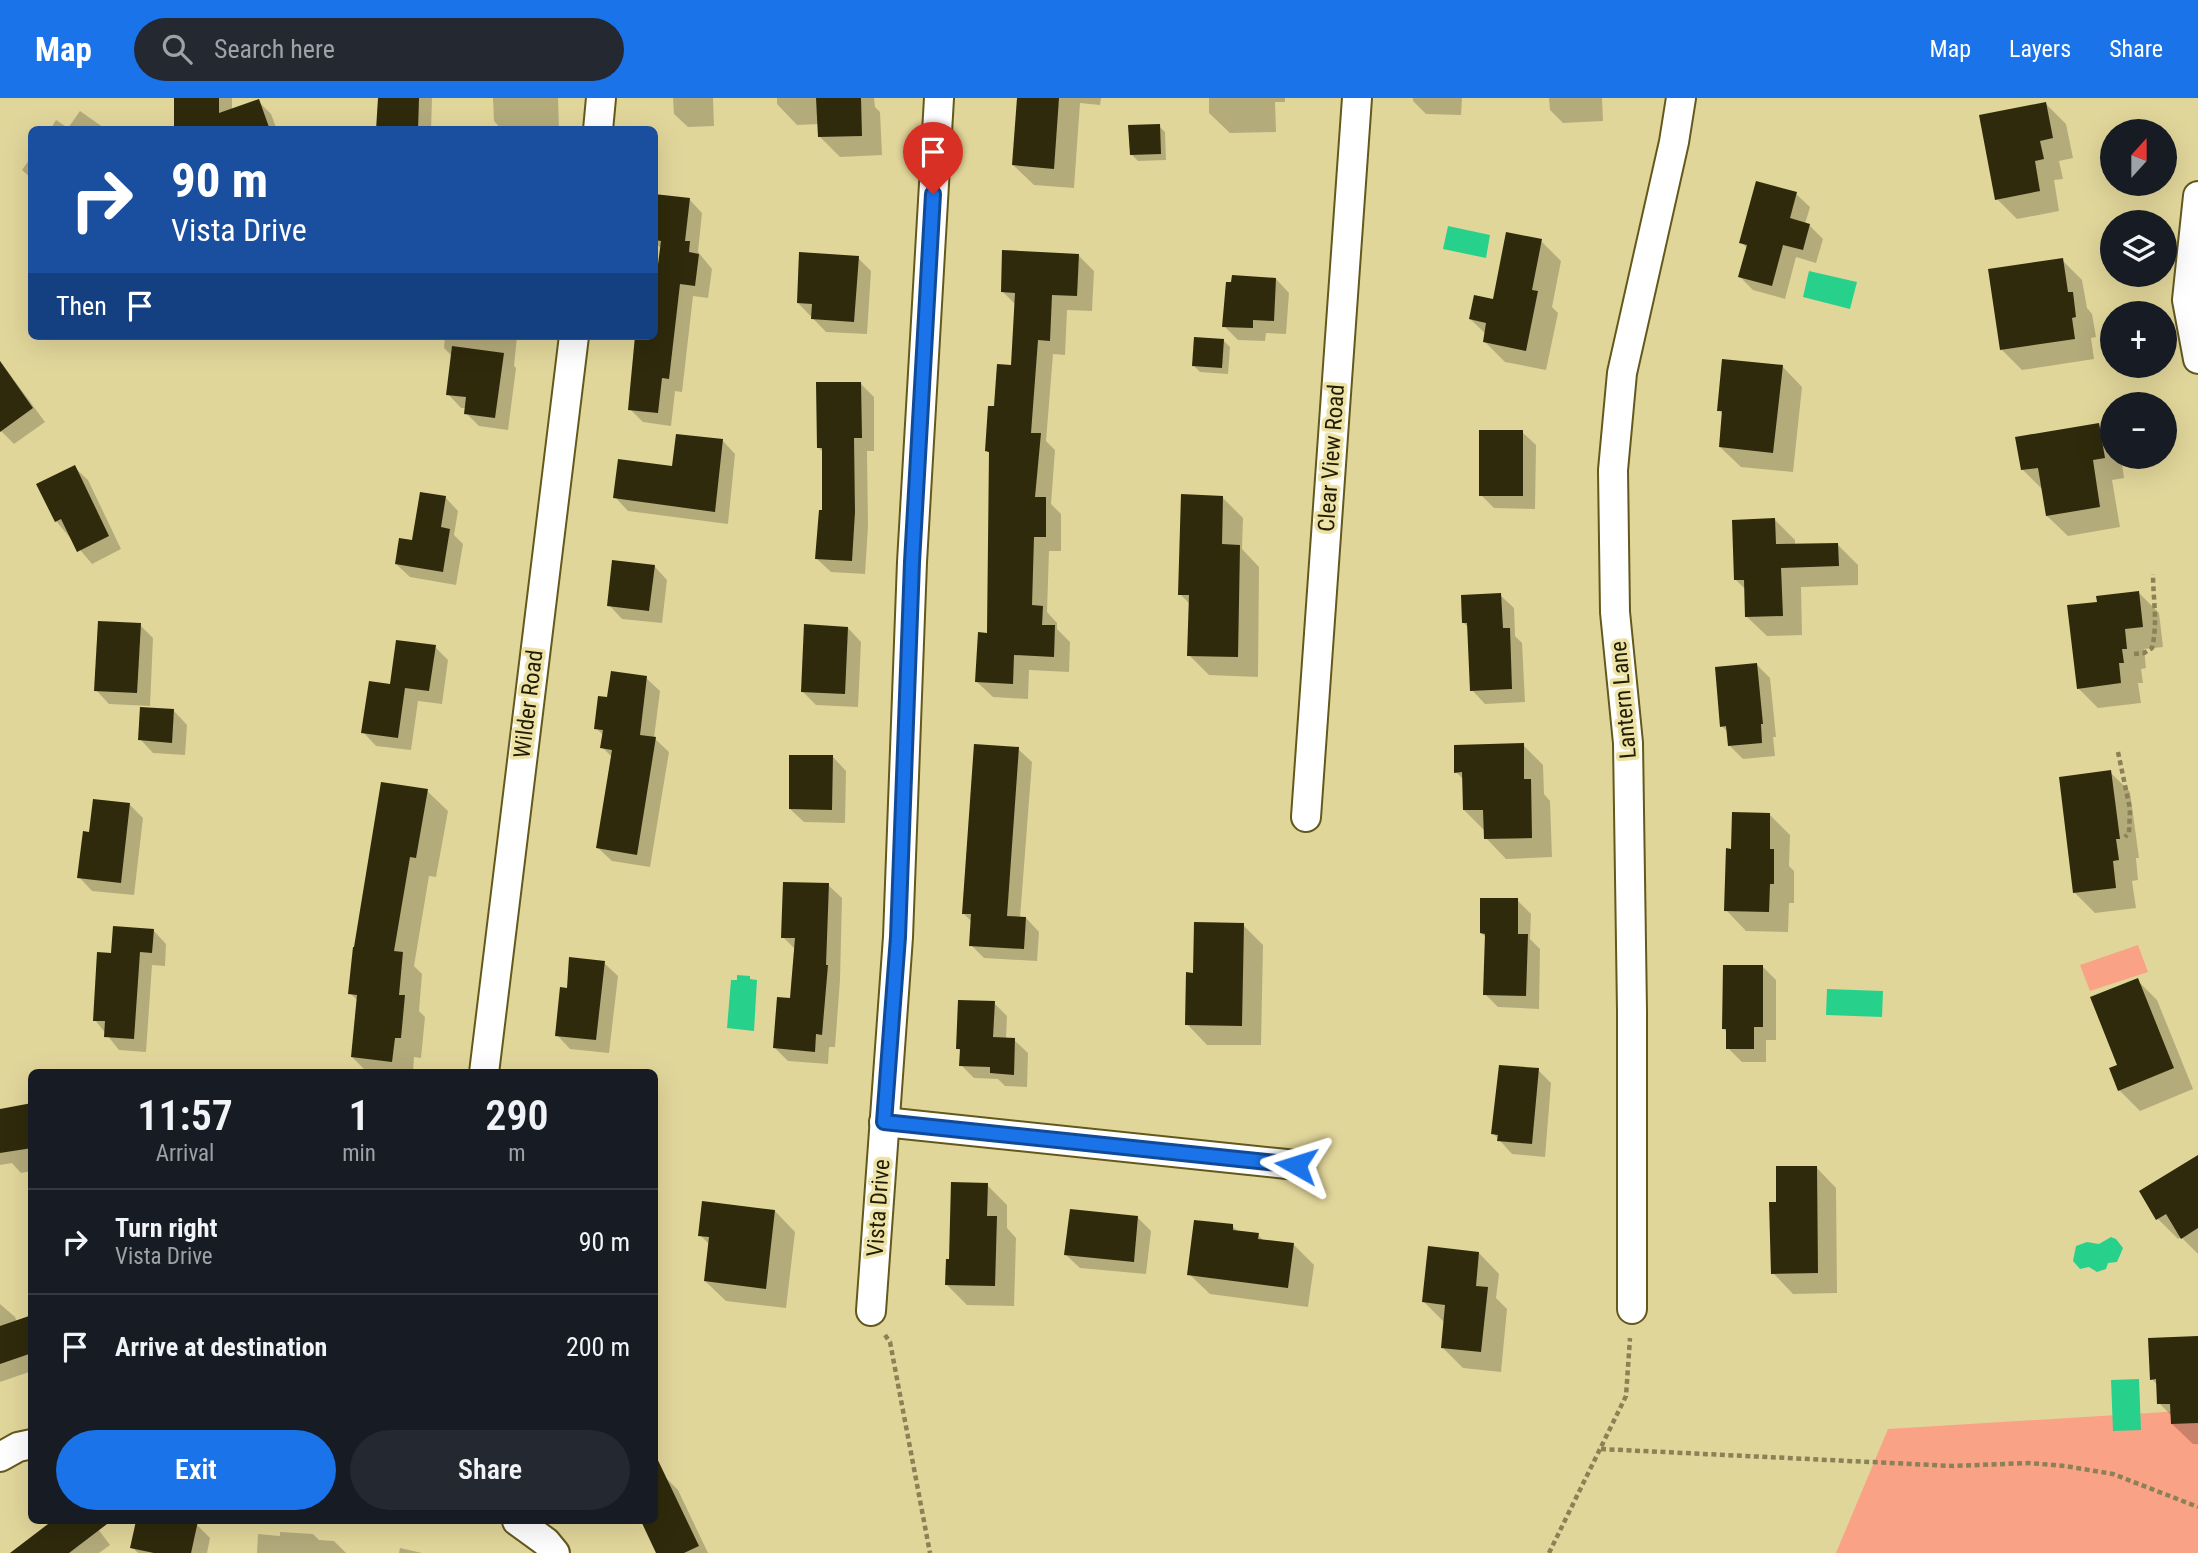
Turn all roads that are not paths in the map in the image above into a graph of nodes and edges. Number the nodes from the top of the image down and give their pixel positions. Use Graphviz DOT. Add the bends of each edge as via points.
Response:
graph roads {
  1 [pos="601,98"];
  2 [pos="939,98"];
  3 [pos="1357,98"];
  4 [pos="1681,98"];
  5 [pos="598,126"];
  6 [pos="2198,196"];
  7 [pos="574,340"];
  8 [pos="2198,359"];
  9 [pos="1306,817"];
  10 [pos="484,1069"];
  11 [pos="884,1122"];
  12 [pos="1296,1165"];
  13 [pos="1632,1309"];
  14 [pos="871,1311"];
  15 [pos="28,1445"];
  16 [pos="0,1457"];
  17 [pos="521,1524"];
  18 [pos="555,1553"];
  1 -- 5 [label="street"];
  2 -- 11 [label="street, Vista Drive" via="912,562 898,937"];
  3 -- 9 [label="street, Clear View Road"];
  4 -- 13 [label="street, Lantern Lane" via="1622,373 1612,470 1615,612 1628,743"];
  6 -- 8 [label="street" via="2187,300"];
  7 -- 10 [label="street, Wilder Road"];
  11 -- 12 [label="street"];
  11 -- 14 [label="street, Vista Drive"];
  15 -- 16 [label="street"];
  17 -- 18 [label="street"];
}
